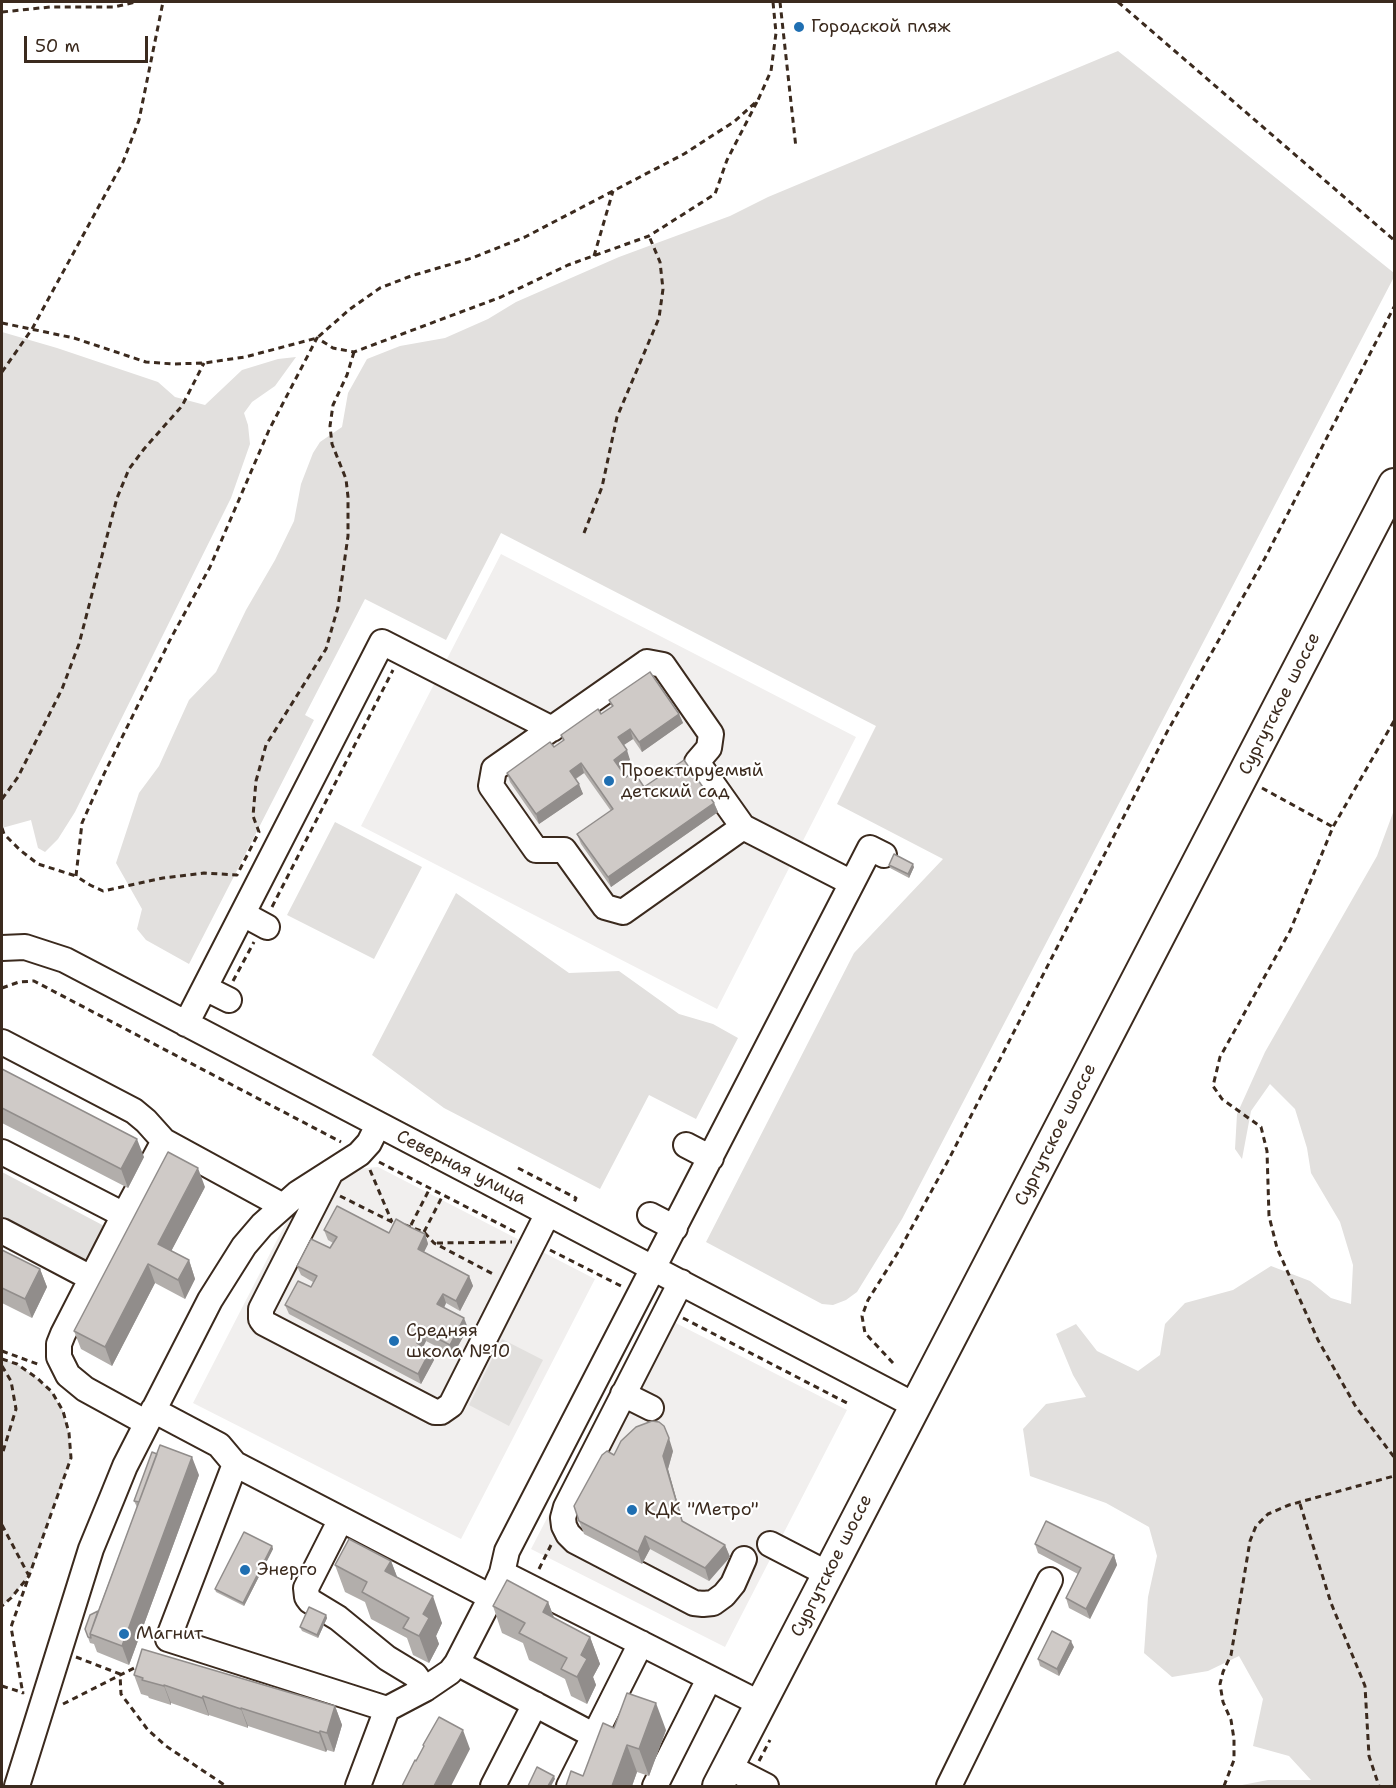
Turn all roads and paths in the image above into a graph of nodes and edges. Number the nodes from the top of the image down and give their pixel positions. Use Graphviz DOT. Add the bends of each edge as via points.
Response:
graph roads {
  1 [pos="136,2"];
  2 [pos="163,2"];
  3 [pos="773,2"];
  4 [pos="780,2"];
  5 [pos="1118,2"];
  6 [pos="2,12"];
  7 [pos="758,100"];
  8 [pos="796,148"];
  9 [pos="613,191"];
  10 [pos="649,236"];
  11 [pos="1395,240"];
  12 [pos="594,256"];
  13 [pos="1395,307"];
  14 [pos="2,323"];
  15 [pos="32,329"];
  16 [pos="317,338"];
  17 [pos="354,352"];
  18 [pos="204,363"];
  19 [pos="2,372"];
  20 [pos="1395,484"];
  21 [pos="584,532"];
  22 [pos="402,652"];
  23 [pos="1395,721"];
  24 [pos="552,729"];
  25 [pos="1242,777"];
  26 [pos="2,799"];
  27 [pos="743,827"];
  28 [pos="1333,827"];
  29 [pos="2,828"];
  30 [pos="884,855"];
  31 [pos="76,876"];
  32 [pos="852,884"];
  33 [pos="257,922"];
  34 [pos="2,948"];
  35 [pos="2,988"];
  36 [pos="220,995"];
  37 [pos="186,1024"];
  38 [pos="2,1042"];
  39 [pos="378,1125"];
  40 [pos="164,1141"];
  41 [pos="686,1145"];
  42 [pos="2,1152"];
  43 [pos="361,1152"];
  44 [pos="711,1158"];
  45 [pos="327,1179"];
  46 [pos="430,1188"];
  47 [pos="443,1195"];
  48 [pos="283,1206"];
  49 [pos="548,1213"];
  50 [pos="124,1215"];
  51 [pos="650,1215"];
  52 [pos="392,1223"];
  53 [pos="411,1225"];
  54 [pos="675,1228"];
  55 [pos="2,1231"];
  56 [pos="424,1232"];
  57 [pos="434,1244"];
  58 [pos="532,1246"];
  59 [pos="654,1268"];
  60 [pos="91,1278"];
  61 [pos="681,1282"];
  62 [pos="512,1284"];
  63 [pos="640,1296"];
  64 [pos="667,1310"];
  65 [pos="2,1351"];
  66 [pos="2,1359"];
  67 [pos="893,1363"];
  68 [pos="2,1366"];
  69 [pos="68,1375"];
  70 [pos="623,1394"];
  71 [pos="847,1403"];
  72 [pos="916,1406"];
  73 [pos="651,1408"];
  74 [pos="150,1417"];
  75 [pos="2,1455"];
  76 [pos="1395,1457"];
  77 [pos="235,1464"];
  78 [pos="1395,1476"];
  79 [pos="1299,1504"];
  80 [pos="341,1519"];
  81 [pos="2,1525"];
  82 [pos="770,1544"];
  83 [pos="744,1559"];
  84 [pos="502,1573"];
  85 [pos="828,1574"];
  86 [pos="29,1576"];
  87 [pos="1050,1580"];
  88 [pos="491,1597"];
  89 [pos="2,1606"];
  90 [pos="642,1643"];
  91 [pos="74,1656"];
  92 [pos="144,1663"];
  93 [pos="457,1664"];
  94 [pos="120,1674"];
  95 [pos="710,1679"];
  96 [pos="2,1686"];
  97 [pos="425,1689"];
  98 [pos="61,1704"];
  99 [pos="534,1704"];
  100 [pos="760,1704"];
  101 [pos="387,1709"];
  102 [pos="595,1736"];
  103 [pos="724,1777"];
  104 [pos="17,1786"];
  105 [pos="226,1786"];
  106 [pos="358,1786"];
  107 [pos="493,1786"];
  108 [pos="569,1786"];
  109 [pos="655,1786"];
  110 [pos="766,1786"];
  111 [pos="949,1786"];
  112 [pos="1224,1786"];
  113 [pos="1379,1786"];
  1 -- 6 [label="path" via="114,7"];
  2 -- 15 [label="path" via="139,120 123,162"];
  3 -- 7 [label="path" via="776,33 771,70"];
  4 -- 8 [label="path"];
  5 -- 11 [label="path"];
  7 -- 9 [label="path" via="735,121 684,154"];
  7 -- 10 [label="path" via="727,160 715,194"];
  9 -- 12 [label="path"];
  9 -- 16 [label="path" via="525,237 380,288"];
  10 -- 12 [label="path"];
  10 -- 21 [label="path" via="660,262 663,289 659,318 617,417 602,487"];
  12 -- 17 [label="path" via="501,297"];
  13 -- 67 [label="path" via="1265,558 1167,732 950,1157 868,1300 862,1316 865,1333"];
  14 -- 15 [label="path"];
  15 -- 18 [label="path" via="74,338 146,362"];
  15 -- 19 [label="path"];
  16 -- 17 [label="path" via="333,348"];
  16 -- 18 [label="path"];
  16 -- 31 [label="path" via="269,430 210,567 103,776 82,823"];
  17 -- 31 [label="path" via="333,405 330,426 348,497 348,536 338,607 326,649 266,745 252,816 259,832 237,876 204,873 103,891"];
  18 -- 26 [label="path" via="182,406 129,469 117,498 79,644 62,689 18,777"];
  20 -- 25 [label="main road, Сургутское шоссе"];
  22 -- 24 [label="street"];
  22 -- 33 [label="path"];
  22 -- 33 [label="street" via="382,642"];
  23 -- 28 [label="path"];
  24 -- 27 [label="street" via="647,662 663,665 711,734 709,748 697,762"];
  24 -- 27 [label="street" via="494,769 491,786 536,850 564,849 605,907 623,912"];
  25 -- 28 [label="path"];
  25 -- 72 [label="main road, Сургутское шоссе"];
  27 -- 32 [label="street"];
  28 -- 76 [label="path" via="1290,931 1220,1057 1213,1086 1222,1100 1261,1127 1267,1151 1269,1216 1277,1248 1318,1340 1356,1407"];
  29 -- 31 [label="path" via="38,864"];
  30 -- 32 [label="street" via="870,848"];
  32 -- 44 [label="street"];
  33 -- 36 [label="street"];
  33 -- 36 [label="path"];
  34 -- 37 [label="street, Северная улица" via="25,947 65,960"];
  35 -- 43 [label="path" via="33,981 44,986"];
  36 -- 37 [label="street"];
  37 -- 39 [label="street, Северная улица"];
  38 -- 40 [label="street" via="134,1112"];
  39 -- 43 [label="street"];
  39 -- 49 [label="street, Северная улица"];
  40 -- 48 [label="street"];
  40 -- 50 [label="street"];
  41 -- 44 [label="street"];
  42 -- 50 [label="street"];
  43 -- 45 [label="street"];
  43 -- 46 [label="path"];
  43 -- 52 [label="path"];
  44 -- 54 [label="street"];
  45 -- 48 [label="street" via="298,1192"];
  45 -- 52 [label="path"];
  45 -- 62 [label="street" via="261,1309 264,1323 441,1412 451,1405"];
  46 -- 47 [label="path"];
  46 -- 53 [label="path"];
  47 -- 56 [label="path"];
  47 -- 58 [label="path"];
  48 -- 74 [label="street" via="244,1245 230,1267"];
  49 -- 58 [label="street"];
  49 -- 59 [label="street, Северная улица"];
  50 -- 60 [label="street"];
  51 -- 54 [label="street"];
  52 -- 53 [label="path"];
  53 -- 56 [label="path"];
  54 -- 59 [label="street"];
  55 -- 60 [label="street"];
  56 -- 57 [label="path"];
  57 -- 58 [label="path" via="513,1242"];
  57 -- 62 [label="path"];
  58 -- 62 [label="street"];
  58 -- 63 [label="path"];
  59 -- 61 [label="street, Северная улица"];
  59 -- 63 [label="street"];
  60 -- 69 [label="street" via="59,1344 59,1357"];
  61 -- 64 [label="street"];
  61 -- 72 [label="street, Северная улица"];
  63 -- 84 [label="street" via="507,1551"];
  64 -- 70 [label="street"];
  64 -- 71 [label="path"];
  65 -- 69 [label="path"];
  66 -- 86 [label="path" via="17,1364 52,1392 69,1433 71,1458"];
  68 -- 75 [label="path" via="11,1381 16,1409"];
  69 -- 74 [label="street" via="85,1389"];
  70 -- 73 [label="street"];
  70 -- 83 [label="street" via="566,1507 563,1518 568,1534 703,1604 724,1595"];
  72 -- 85 [label="main road, Сургутское шоссе"];
  74 -- 77 [label="street" via="219,1445"];
  74 -- 104 [label="street" via="125,1466 92,1549"];
  77 -- 80 [label="street"];
  77 -- 101 [label="street" via="168,1639"];
  78 -- 79 [label="path"];
  79 -- 112 [label="path" via="1268,1514 1256,1526 1250,1541 1231,1655 1220,1684 1234,1739 1234,1760"];
  79 -- 113 [label="path" via="1331,1603 1365,1686 1369,1756"];
  80 -- 88 [label="street"];
  80 -- 97 [label="street" via="306,1588 307,1597 387,1658 415,1674"];
  81 -- 86 [label="path"];
  82 -- 85 [label="street"];
  84 -- 88 [label="street"];
  84 -- 90 [label="street"];
  85 -- 100 [label="main road, Сургутское шоссе"];
  86 -- 89 [label="path"];
  86 -- 96 [label="path" via="11,1627 24,1693"];
  87 -- 111 [label="street"];
  88 -- 93 [label="street"];
  90 -- 95 [label="street"];
  90 -- 102 [label="street"];
  91 -- 94 [label="path"];
  92 -- 94 [label="path"];
  93 -- 97 [label="street"];
  93 -- 99 [label="street"];
  94 -- 98 [label="path"];
  94 -- 105 [label="path" via="121,1694 148,1730"];
  95 -- 100 [label="street"];
  95 -- 109 [label="street"];
  97 -- 101 [label="street"];
  99 -- 102 [label="street"];
  99 -- 107 [label="street"];
  100 -- 103 [label="main road, Сургутское шоссе"];
  101 -- 106 [label="street"];
  102 -- 108 [label="street"];
  103 -- 110 [label="street"];
}
